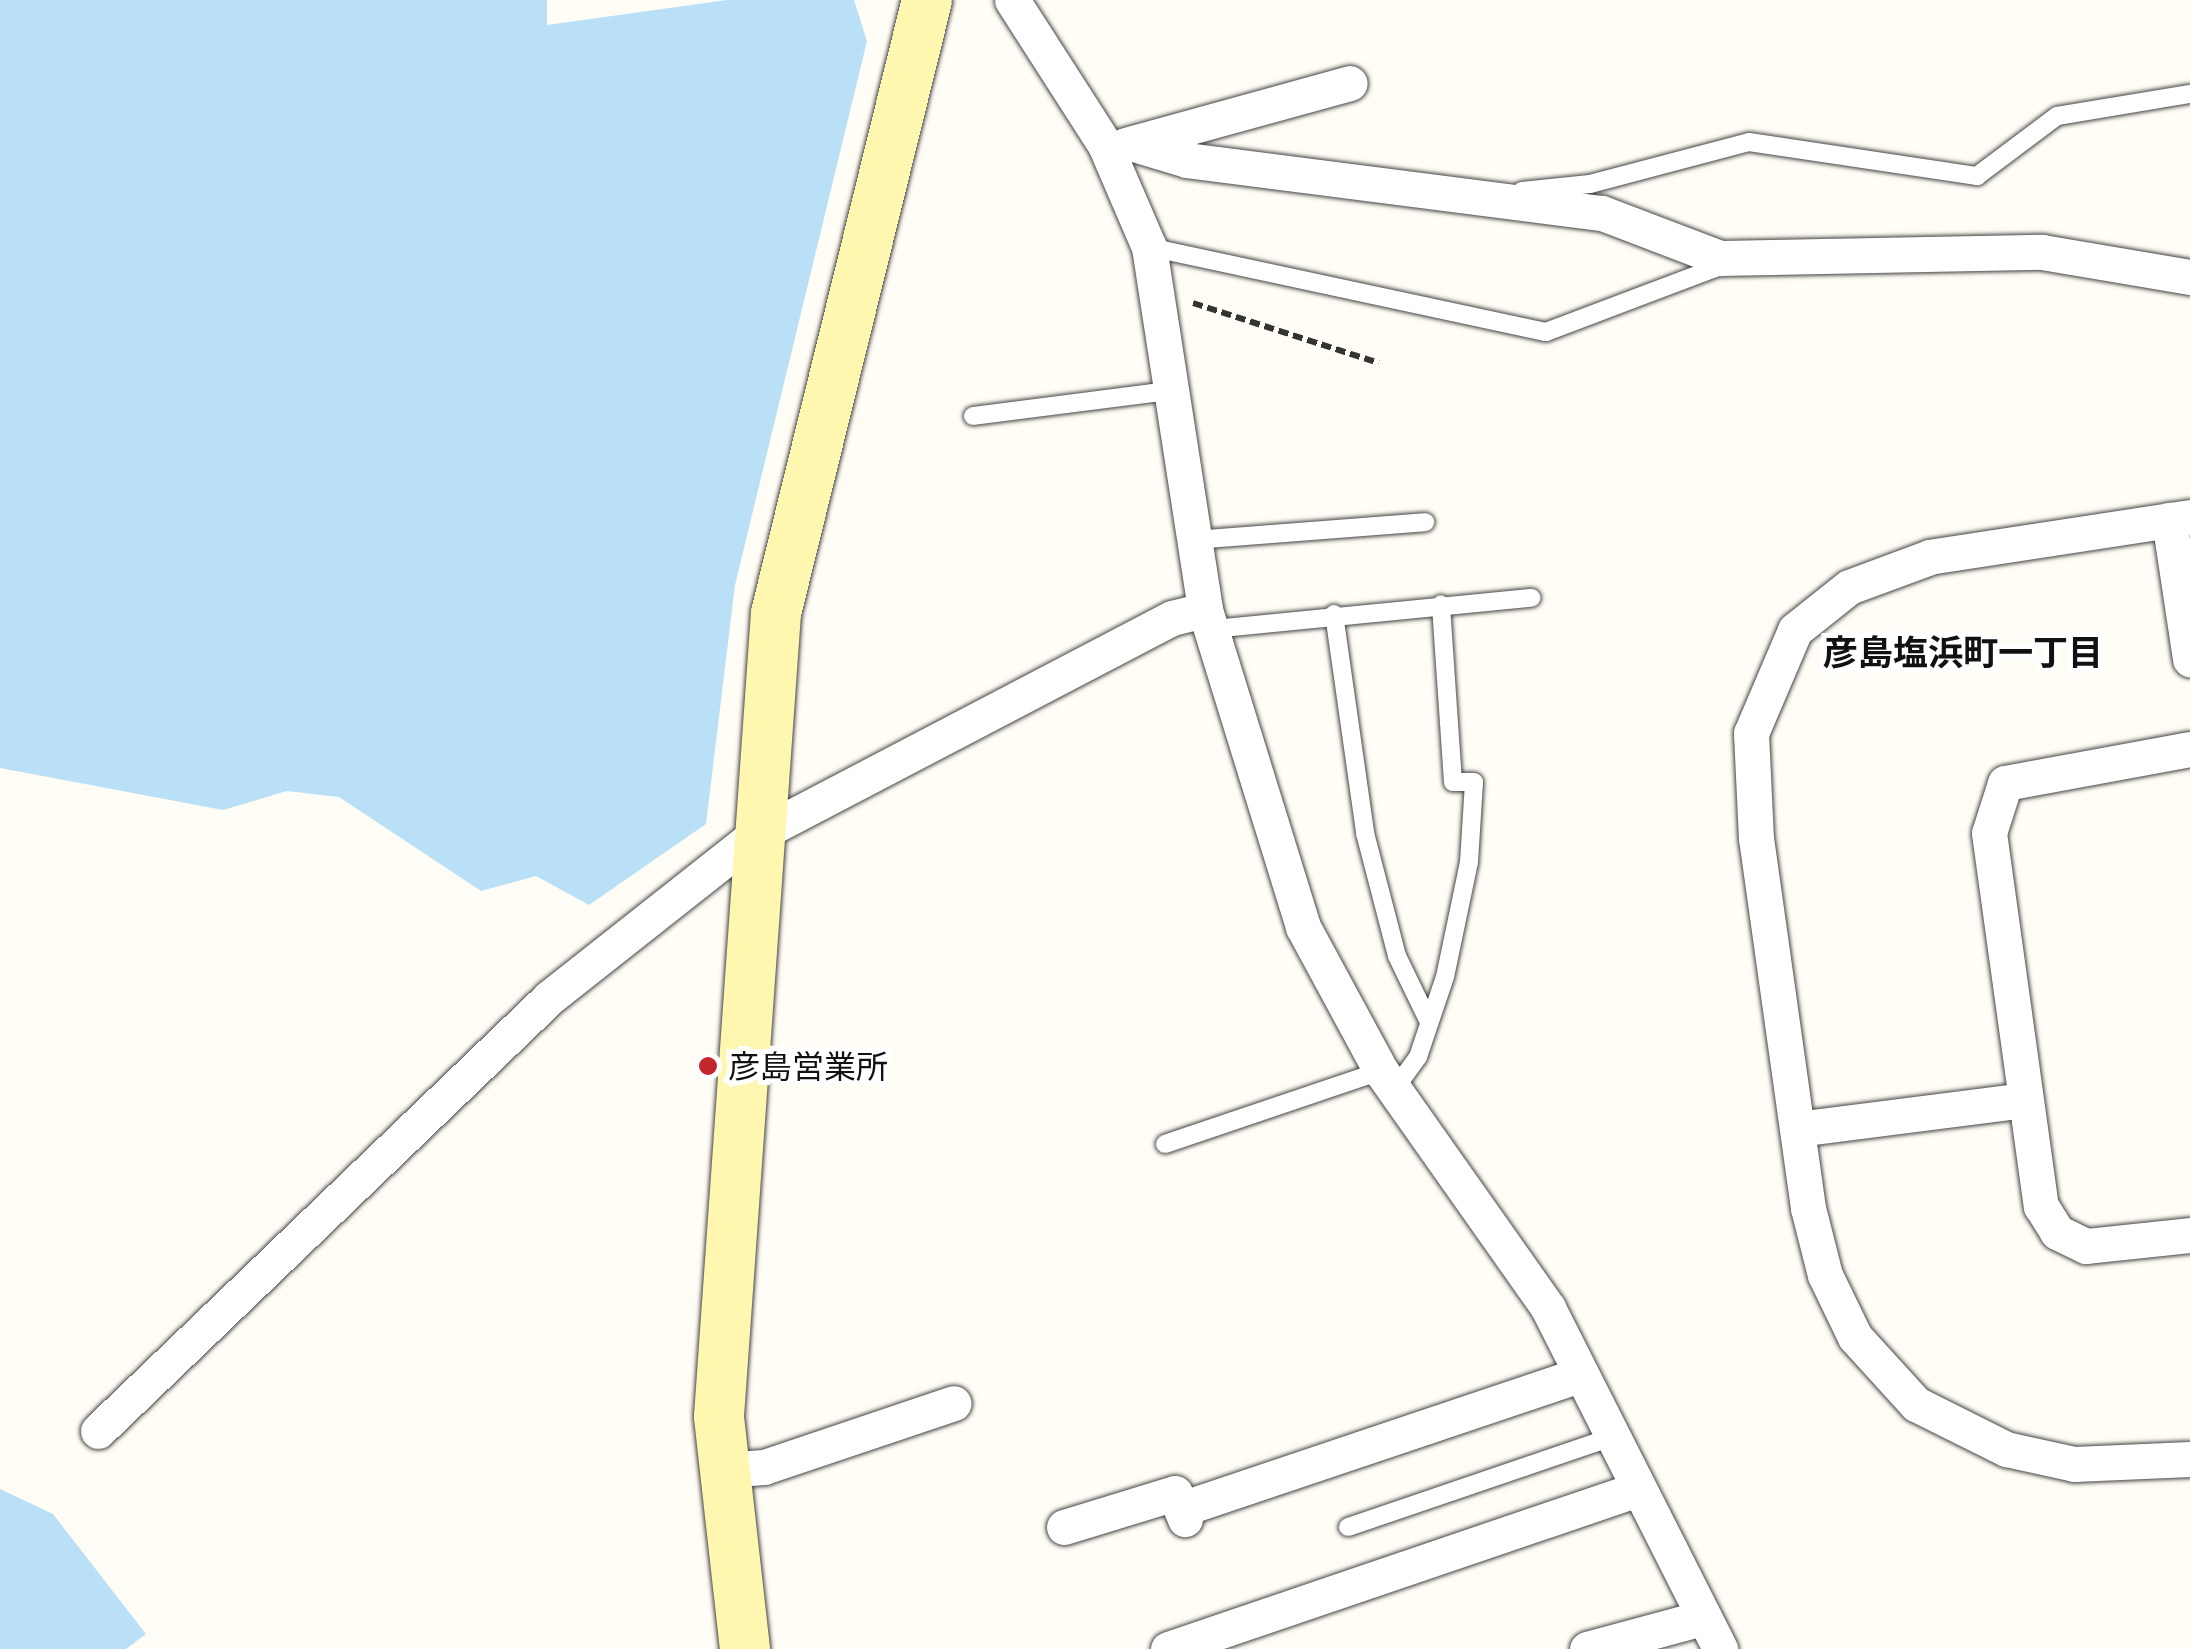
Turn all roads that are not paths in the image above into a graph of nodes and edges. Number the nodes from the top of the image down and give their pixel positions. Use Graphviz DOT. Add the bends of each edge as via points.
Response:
graph roads {
  1 [pos="927,0"];
  2 [pos="1012,0"];
  3 [pos="1350,83"];
  4 [pos="2190,94"];
  5 [pos="1121,145"];
  6 [pos="1502,194"];
  7 [pos="1149,248"];
  8 [pos="1737,260"];
  9 [pos="2190,277"];
  10 [pos="1167,390"];
  11 [pos="974,416"];
  12 [pos="2180,518"];
  13 [pos="1426,522"];
  14 [pos="1193,540"];
  15 [pos="1531,598"];
  16 [pos="1441,604"];
  17 [pos="1334,614"];
  18 [pos="1209,620"];
  19 [pos="2190,659"];
  20 [pos="2190,748"];
  21 [pos="753,837"];
  22 [pos="1428,1020"];
  23 [pos="1388,1081"];
  24 [pos="2024,1100"];
  25 [pos="1798,1129"];
  26 [pos="1165,1144"];
  27 [pos="2190,1235"];
  28 [pos="1581,1374"];
  29 [pos="954,1403"];
  30 [pos="98,1431"];
  31 [pos="1610,1438"];
  32 [pos="2190,1459"];
  33 [pos="722,1470"];
  34 [pos="1634,1490"];
  35 [pos="1064,1526"];
  36 [pos="1348,1527"];
  37 [pos="1702,1618"];
  38 [pos="745,1649"];
  39 [pos="1168,1649"];
  40 [pos="1588,1649"];
  41 [pos="1720,1649"];
  1 -- 21 [label="street" via="786,560"];
  2 -- 5 [label="street"];
  3 -- 5 [label="street"];
  4 -- 6 [label="lane" via="2057,116 1976,176 1749,142 1590,184"];
  5 -- 6 [label="street" via="1187,160"];
  5 -- 7 [label="street"];
  6 -- 8 [label="street" via="1602,213"];
  7 -- 8 [label="lane" via="1546,332"];
  7 -- 10 [label="street"];
  8 -- 9 [label="street" via="2042,252"];
  10 -- 11 [label="lane"];
  10 -- 14 [label="street"];
  12 -- 19 [label="street"];
  12 -- 25 [label="street" via="1883,570 1795,630 1751,733 1756,838"];
  13 -- 14 [label="lane"];
  14 -- 18 [label="street"];
  15 -- 16 [label="lane"];
  16 -- 17 [label="lane"];
  16 -- 22 [label="lane" via="1453,782 1474,782 1461,919"];
  17 -- 18 [label="lane"];
  17 -- 22 [label="lane" via="1364,833 1397,956"];
  18 -- 21 [label="street" via="1155,627"];
  18 -- 23 [label="street" via="1298,916"];
  20 -- 24 [label="street" via="2042,771 2005,783 1995,796 1989,833"];
  21 -- 30 [label="street" via="549,998"];
  21 -- 33 [label="street"];
  22 -- 23 [label="lane" via="1418,1056"];
  23 -- 26 [label="lane"];
  23 -- 28 [label="street" via="1510,1244"];
  24 -- 25 [label="street"];
  24 -- 27 [label="street" via="2041,1206 2057,1232 2086,1246"];
  25 -- 32 [label="street" via="1825,1275 1872,1362 1916,1404 2042,1459"];
  28 -- 31 [label="street"];
  28 -- 35 [label="street" via="1184,1517 1175,1493"];
  29 -- 33 [label="street" via="764,1468"];
  31 -- 34 [label="street"];
  31 -- 36 [label="lane"];
  33 -- 38 [label="street"];
  34 -- 37 [label="street"];
  34 -- 39 [label="street"];
  37 -- 40 [label="street"];
  37 -- 41 [label="street"];
}
